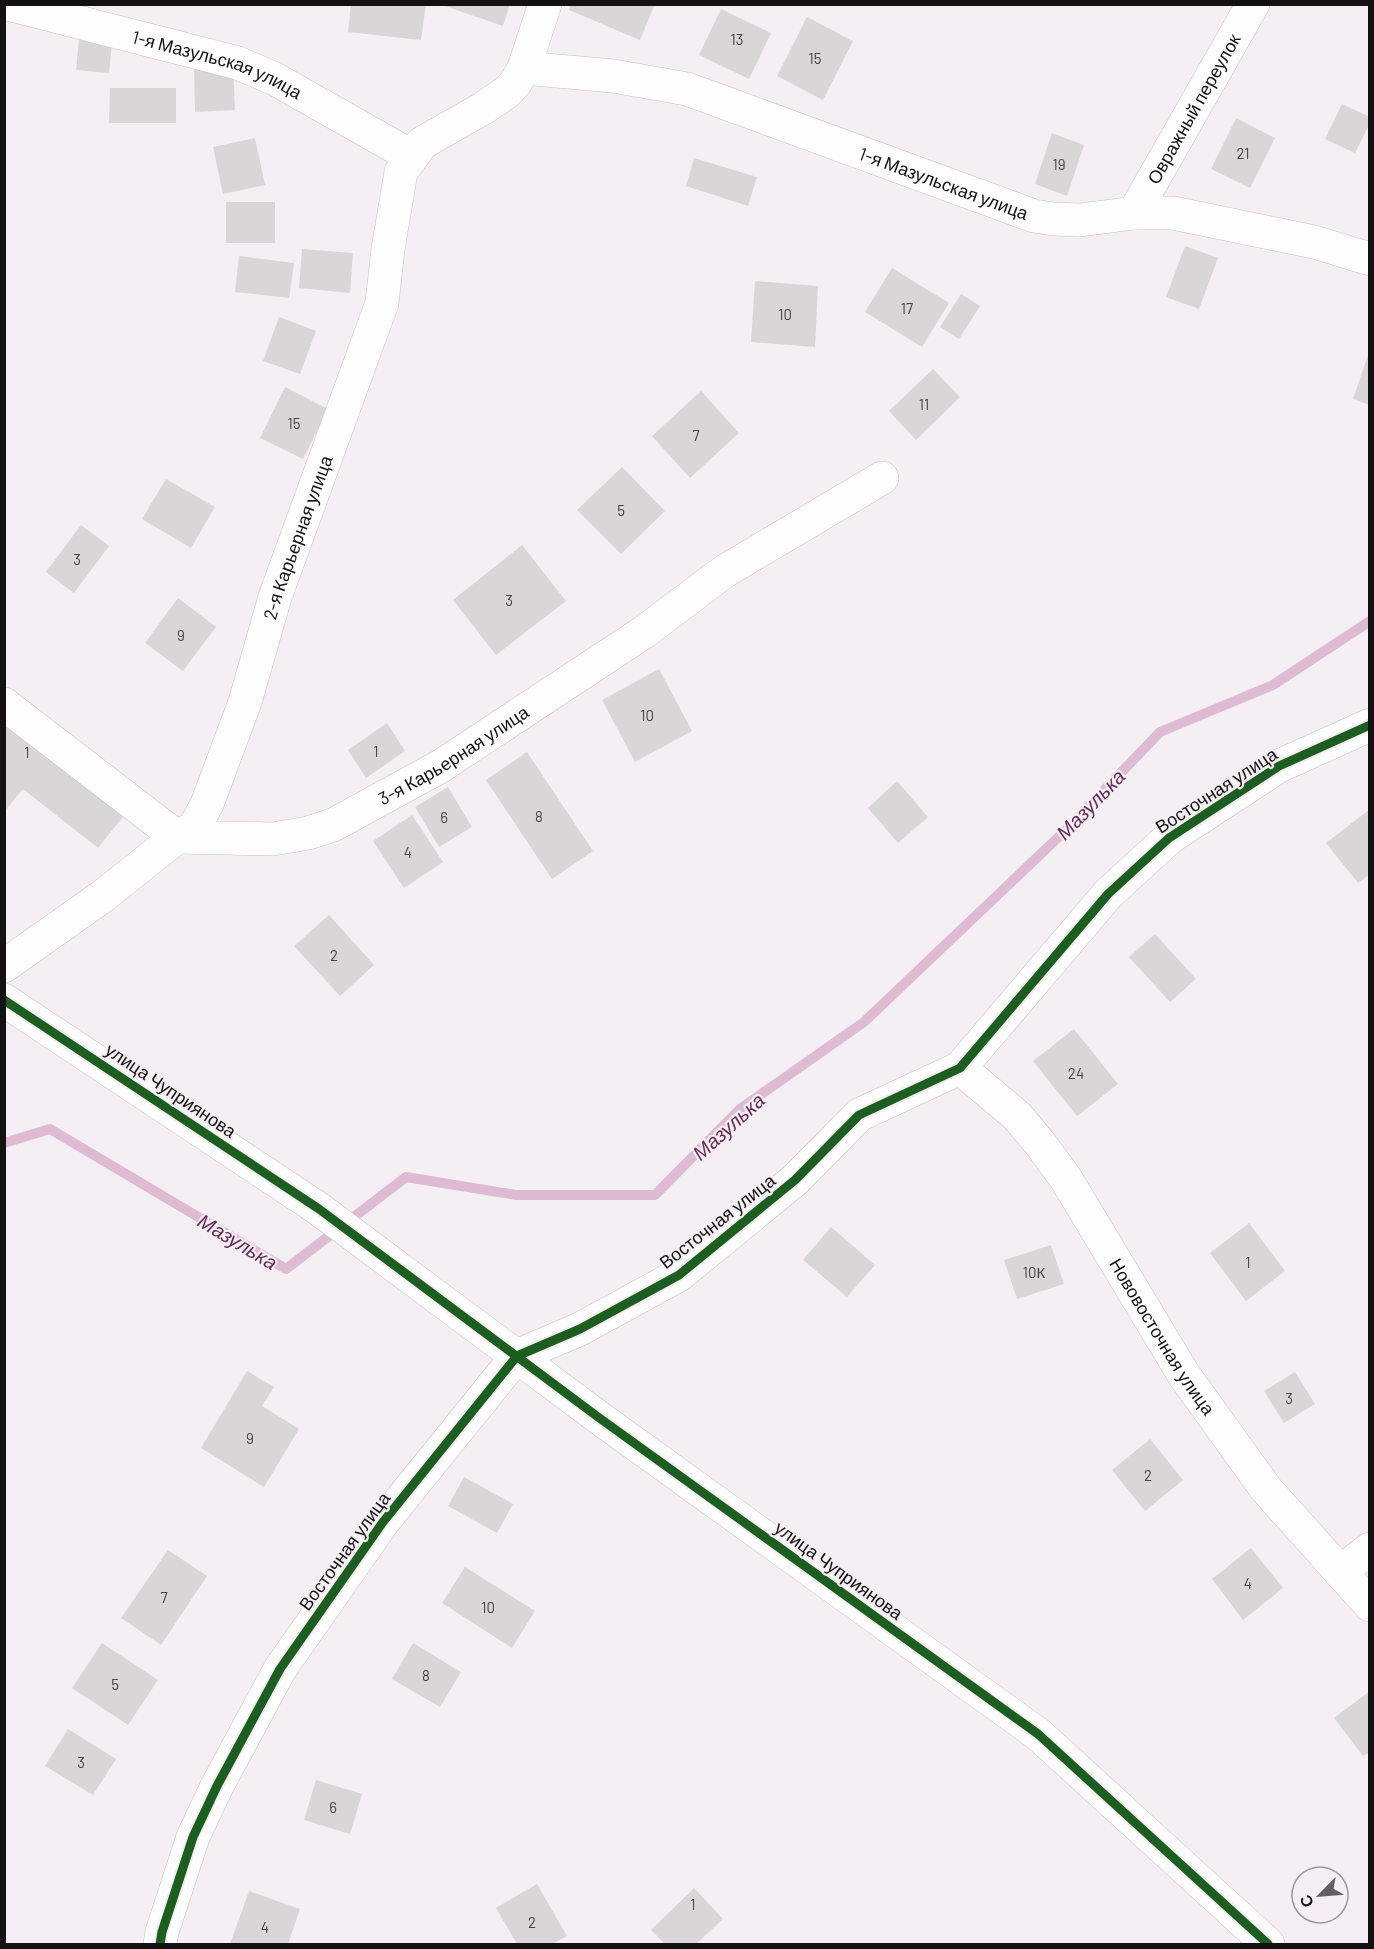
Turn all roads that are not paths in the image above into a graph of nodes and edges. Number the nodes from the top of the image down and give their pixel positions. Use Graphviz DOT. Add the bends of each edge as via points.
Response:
graph roads {
  1 [pos="8,4"];
  2 [pos="545,4"];
  3 [pos="1253,4"];
  4 [pos="524,68"];
  5 [pos="411,156"];
  6 [pos="1134,213"];
  7 [pos="1370,259"];
  8 [pos="882,478"];
  9 [pos="4,704"];
  10 [pos="1370,725"];
  11 [pos="177,837"];
  12 [pos="4,966"];
  13 [pos="4,1000"];
  14 [pos="960,1068"];
  15 [pos="518,1356"];
  16 [pos="1370,1548"];
  17 [pos="1340,1572"];
  18 [pos="1370,1605"];
  19 [pos="160,1944"];
  20 [pos="1268,1944"];
  1 -- 5 [label="street, 1-я Мазульская улица" via="238,63"];
  2 -- 4 [label="street, 2-я Карьерная улица"];
  3 -- 6 [label="street, Овражный переулок"];
  4 -- 5 [label="street, 2-я Карьерная улица" via="507,92 422,143"];
  4 -- 6 [label="street, 1-я Мазульская улица" via="613,76 687,89 1034,216 1080,220"];
  5 -- 11 [label="street, 2-я Карьерная улица" via="401,172 382,303 275,597 245,702 207,804 194,828"];
  6 -- 7 [label="street, 1-я Мазульская улица" via="1173,213 1314,242"];
  8 -- 11 [label="street, 3-я Карьерная улица" via="725,571 644,632 441,766 333,825 273,839"];
  9 -- 11 [label="street"];
  10 -- 14 [label="street, Восточная улица" via="1279,766 1169,838 1108,894"];
  11 -- 12 [label="street" via="104,896"];
  13 -- 15 [label="street, улица Чуприянова" via="319,1209"];
  14 -- 15 [label="street, Восточная улица" via="860,1115 795,1180 679,1275 580,1329"];
  14 -- 17 [label="street, Нововосточная улица" via="1017,1116 1042,1146 1066,1179 1184,1375 1266,1489"];
  15 -- 19 [label="street, Восточная улица" via="383,1522 280,1670 193,1837"];
  15 -- 20 [label="street, улица Чуприянова" via="1038,1734"];
  16 -- 17 [label="street"];
  17 -- 18 [label="street, Нововосточная улица"];
}
